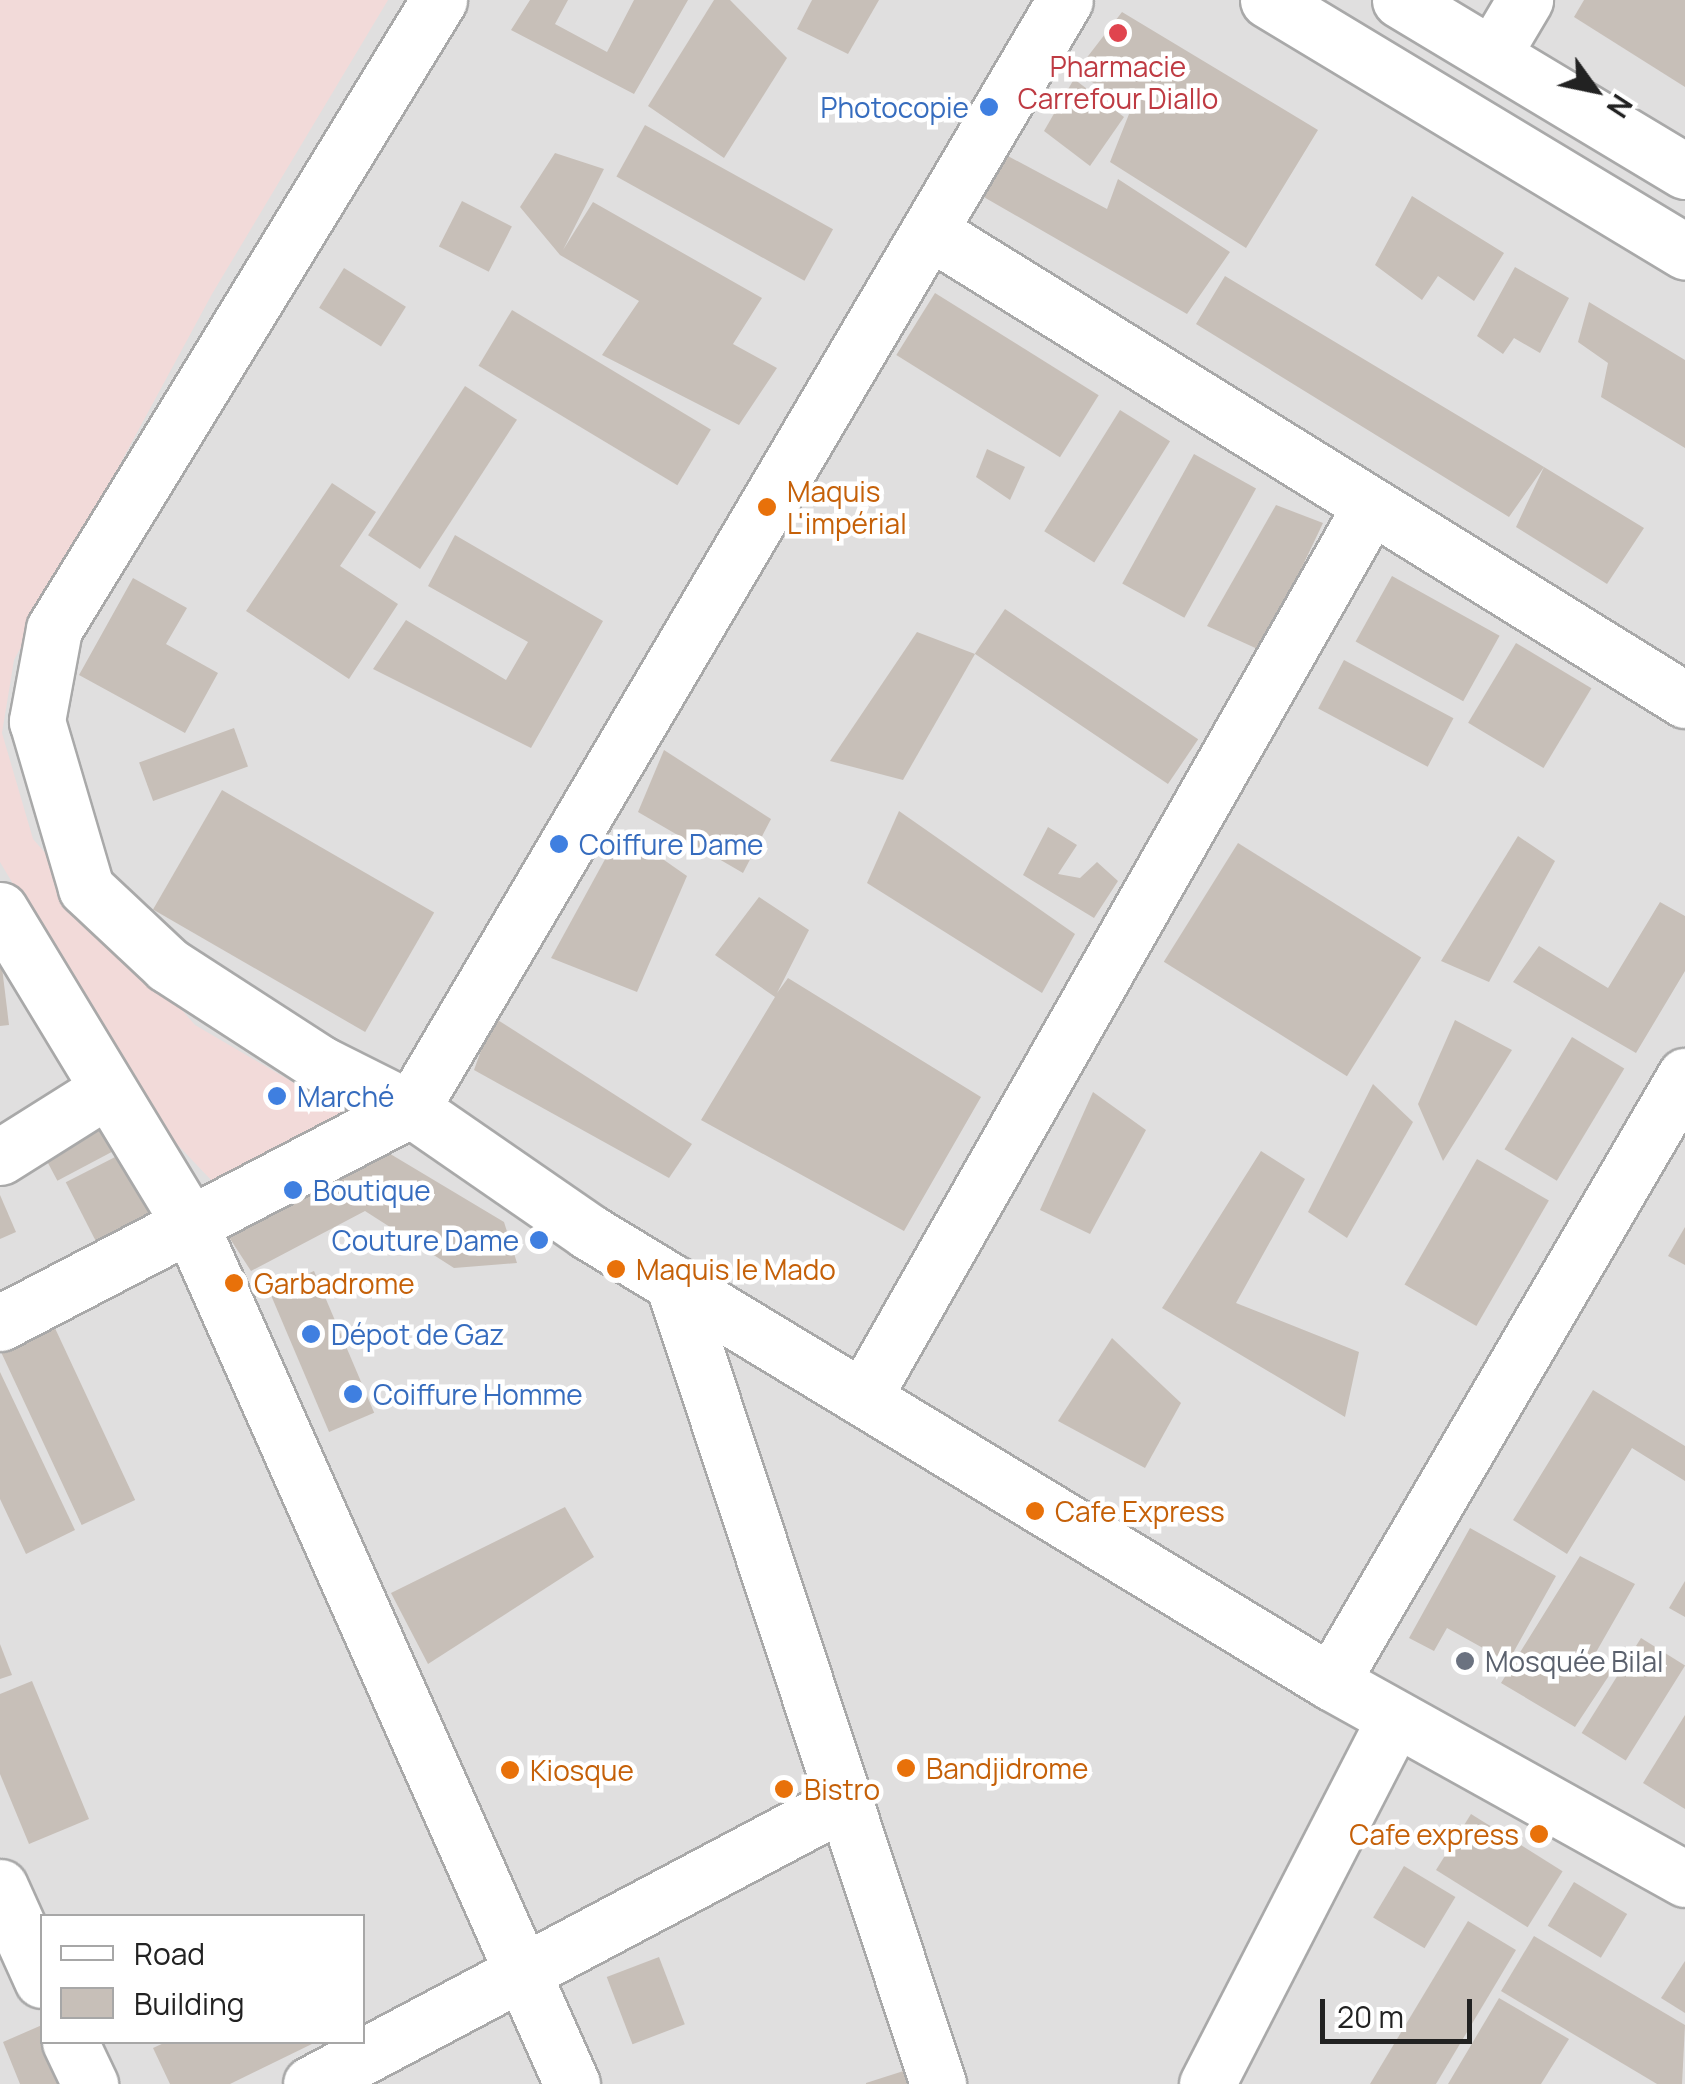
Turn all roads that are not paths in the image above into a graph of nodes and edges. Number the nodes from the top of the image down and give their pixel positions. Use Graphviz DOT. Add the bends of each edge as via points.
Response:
graph roads {
  1 [pos="439,0"];
  2 [pos="1065,0"];
  3 [pos="1268,0"];
  4 [pos="1400,0"];
  5 [pos="1526,0"];
  6 [pos="1493,54"];
  7 [pos="1685,171"];
  8 [pos="934,234"];
  9 [pos="1685,252"];
  10 [pos="1370,507"];
  11 [pos="1685,700"];
  12 [pos="0,910"];
  13 [pos="1685,1076"];
  14 [pos="105,1091"];
  15 [pos="411,1110"];
  16 [pos="0,1157"];
  17 [pos="191,1226"];
  18 [pos="672,1283"];
  19 [pos="0,1323"];
  20 [pos="864,1396"];
  21 [pos="1331,1682"];
  22 [pos="1395,1718"];
  23 [pos="846,1802"];
  24 [pos="1685,1879"];
  25 [pos="0,1886"];
  26 [pos="519,1969"];
  27 [pos="40,1976"];
  28 [pos="71,2044"];
  29 [pos="90,2084"];
  30 [pos="311,2084"];
  31 [pos="572,2084"];
  32 [pos="938,2084"];
  33 [pos="1207,2084"];
  1 -- 15 [label="street" via="54,630 37,721 86,888 168,964 321,1064"];
  2 -- 8 [label="street"];
  3 -- 9 [label="street"];
  4 -- 6 [label="street"];
  5 -- 6 [label="street"];
  6 -- 7 [label="street"];
  8 -- 10 [label="street"];
  8 -- 15 [label="street"];
  10 -- 11 [label="street"];
  10 -- 20 [label="street"];
  12 -- 14 [label="street"];
  13 -- 21 [label="street"];
  14 -- 16 [label="street"];
  14 -- 17 [label="street"];
  15 -- 17 [label="street"];
  15 -- 18 [label="street"];
  17 -- 19 [label="street"];
  17 -- 26 [label="street"];
  18 -- 20 [label="street"];
  18 -- 23 [label="street"];
  20 -- 21 [label="street"];
  21 -- 22 [label="street"];
  22 -- 24 [label="street"];
  22 -- 33 [label="street"];
  23 -- 26 [label="street"];
  23 -- 32 [label="street"];
  25 -- 27 [label="street"];
  26 -- 30 [label="street"];
  26 -- 31 [label="street"];
  28 -- 29 [label="street"];
}
